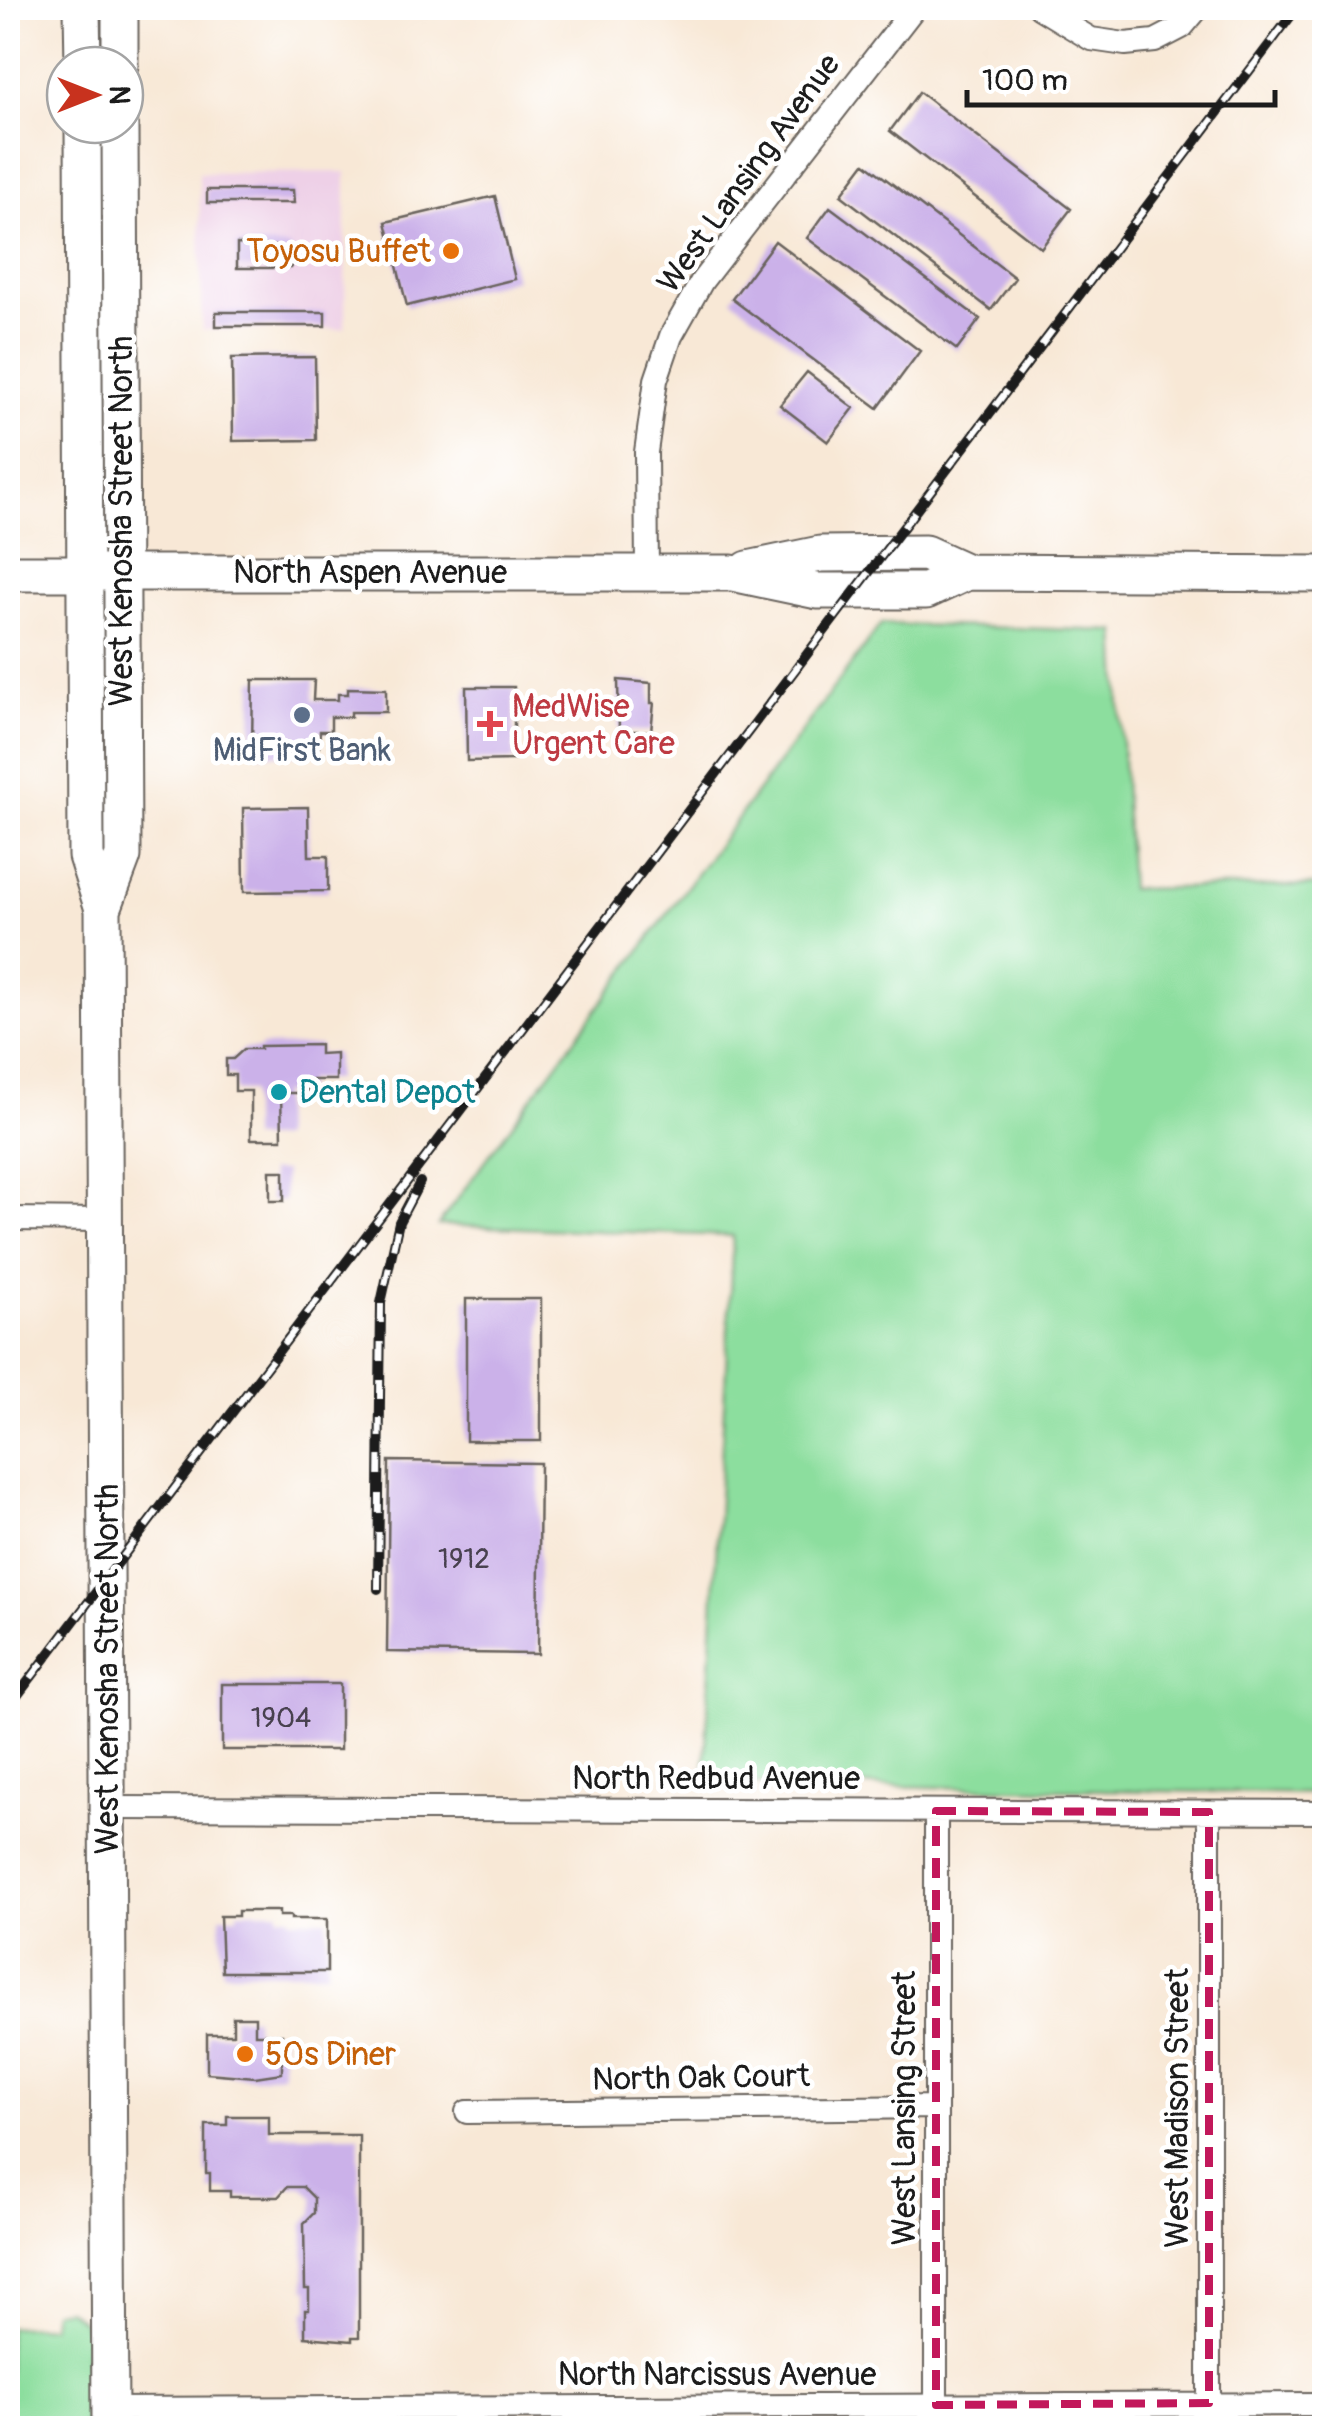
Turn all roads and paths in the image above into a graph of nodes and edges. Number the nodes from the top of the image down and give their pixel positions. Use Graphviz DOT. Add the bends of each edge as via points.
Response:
graph roads {
  1 [pos="82,8"];
  2 [pos="120,8"];
  3 [pos="914,8"];
  4 [pos="1040,8"];
  5 [pos="1198,8"];
  6 [pos="83,45"];
  7 [pos="120,45"];
  8 [pos="83,145"];
  9 [pos="120,145"];
  10 [pos="647,572"];
  11 [pos="8,573"];
  12 [pos="84,573"];
  13 [pos="121,573"];
  14 [pos="1324,574"];
  15 [pos="102,909"];
  16 [pos="8,1219"];
  17 [pos="104,1220"];
  18 [pos="108,1808"];
  19 [pos="936,1811"];
  20 [pos="1209,1812"];
  21 [pos="1324,1812"];
  22 [pos="936,2107"];
  23 [pos="467,2112"];
  24 [pos="1210,2403"];
  25 [pos="1324,2404"];
  26 [pos="936,2405"];
  27 [pos="110,2419"];
  1 -- 6 [label="main road"];
  2 -- 7 [label="main road"];
  3 -- 10 [label="street, West Lansing Avenue" via="702,282 671,336 656,380 646,452"];
  4 -- 5 [label="street" via="1091,39 1125,44 1154,41"];
  8 -- 12 [label="main road, West Kenosha Street North"];
  9 -- 13 [label="main road, West Kenosha Street North"];
  10 -- 13 [label="main road, North Aspen Avenue"];
  10 -- 14 [label="main road, North Aspen Avenue" via="732,573 817,591 926,591 967,572"];
  11 -- 12 [label="main road, North Aspen Avenue"];
  12 -- 13 [label="main road, North Aspen Avenue"];
  12 -- 15 [label="main road, West Kenosha Street North" via="86,856"];
  13 -- 15 [label="main road, West Kenosha Street North" via="123,856"];
  15 -- 17 [label="main road, West Kenosha Street North"];
  16 -- 17 [label="street"];
  17 -- 18 [label="main road, West Kenosha Street North"];
  18 -- 19 [label="street, North Redbud Avenue"];
  18 -- 27 [label="main road, West Kenosha Street North"];
  19 -- 20 [label="street, North Redbud Avenue"];
  19 -- 22 [label="street, West Lansing Street"];
  20 -- 21 [label="street, North Redbud Avenue"];
  20 -- 24 [label="street, West Madison Street"];
  22 -- 23 [label="street, North Oak Court"];
  22 -- 26 [label="street, West Lansing Street"];
  24 -- 25 [label="street, North Narcissus Avenue"];
  24 -- 26 [label="street, North Narcissus Avenue"];
  26 -- 27 [label="street, North Narcissus Avenue"];
}
